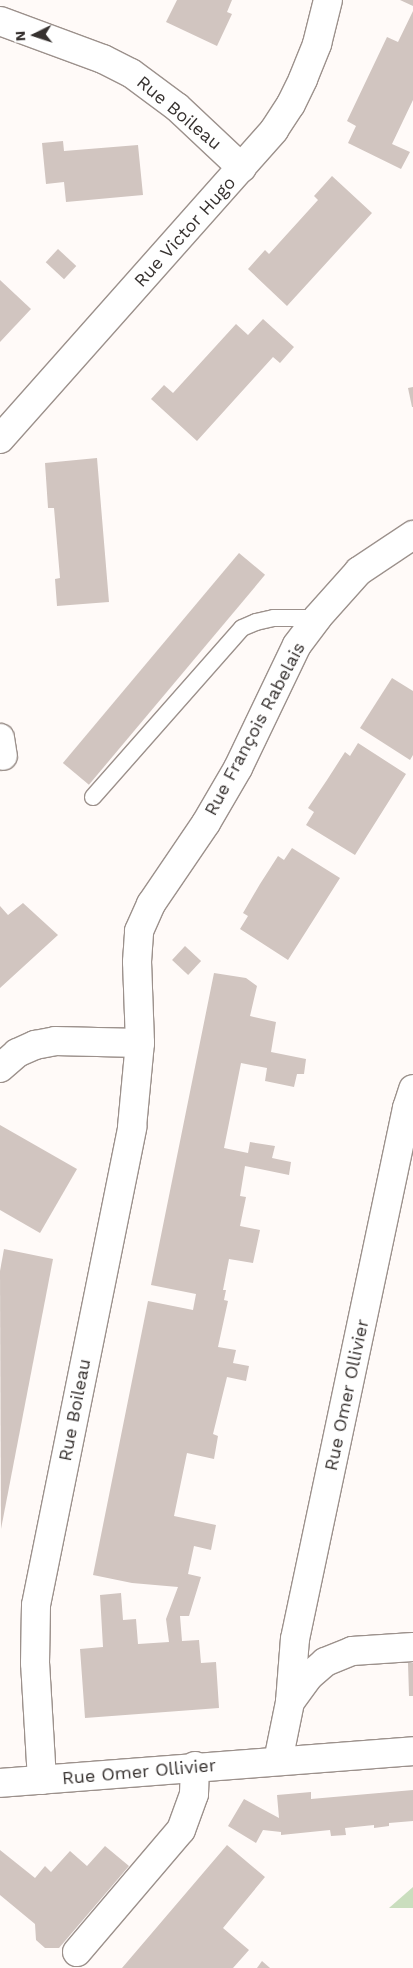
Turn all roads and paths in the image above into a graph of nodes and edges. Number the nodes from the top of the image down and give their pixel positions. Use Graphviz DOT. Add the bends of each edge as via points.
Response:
graph roads {
  1 [pos="328,0"];
  2 [pos="0,21"];
  3 [pos="242,168"];
  4 [pos="0,439"];
  5 [pos="413,535"];
  6 [pos="317,618"];
  7 [pos="93,797"];
  8 [pos="140,1043"];
  9 [pos="0,1068"];
  10 [pos="413,1089"];
  11 [pos="413,1647"];
  12 [pos="290,1702"];
  13 [pos="413,1751"];
  14 [pos="278,1761"];
  15 [pos="195,1766"];
  16 [pos="42,1780"];
  17 [pos="0,1783"];
  18 [pos="77,1952"];
  1 -- 3 [label="street, Rue Victor Hugo" via="317,44 291,104"];
  2 -- 3 [label="street, Rue Boileau" via="103,59 131,73 177,107"];
  3 -- 4 [label="street, Rue Victor Hugo"];
  5 -- 6 [label="street, Rue François Rabelais" via="359,572"];
  6 -- 7 [label="lane" via="274,618 242,628"];
  6 -- 8 [label="street, Rue François Rabelais" via="297,645 252,741 206,823 144,916 137,962"];
  8 -- 9 [label="street" via="42,1043 17,1053"];
  8 -- 16 [label="street, Rue Boileau" via="132,1126 36,1605 34,1663"];
  10 -- 12 [label="street, Rue Omer Ollivier" via="295,1639"];
  11 -- 12 [label="street, Rue Omer Ollivier" via="352,1651 325,1662 308,1677"];
  12 -- 14 [label="street, Rue Omer Ollivier"];
  13 -- 14 [label="street, Rue Omer Ollivier"];
  14 -- 15 [label="street, Rue Omer Ollivier"];
  15 -- 16 [label="street, Rue Omer Ollivier"];
  15 -- 18 [label="street" via="194,1794 181,1830"];
  16 -- 17 [label="street, Rue Omer Ollivier"];
}
